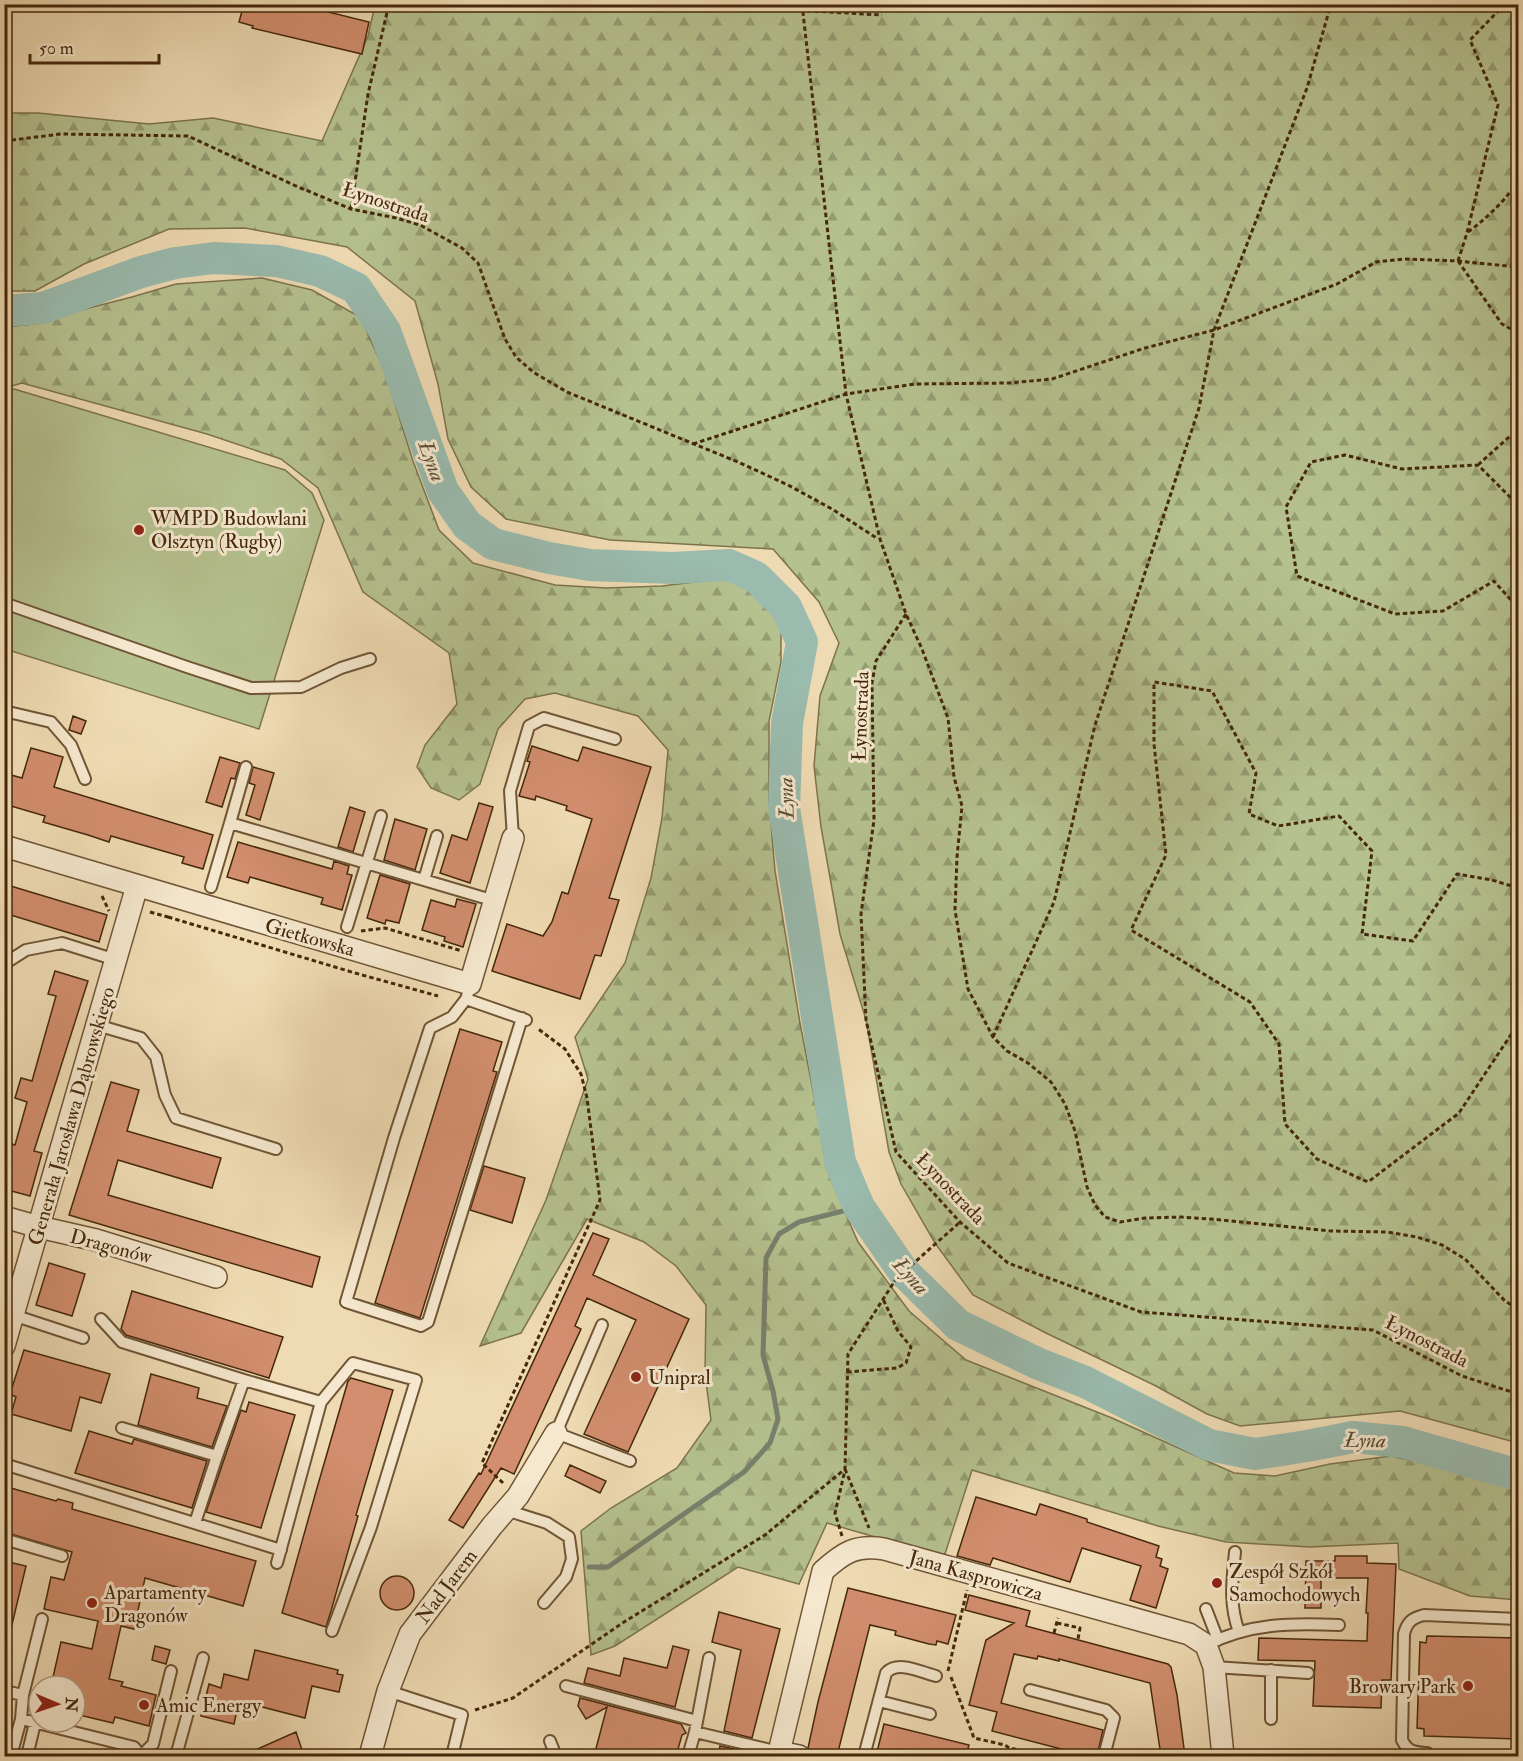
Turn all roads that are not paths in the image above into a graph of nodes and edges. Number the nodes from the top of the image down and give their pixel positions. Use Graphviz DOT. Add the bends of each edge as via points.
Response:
graph roads {
  1 [pos="4,603"];
  2 [pos="370,659"];
  3 [pos="4,711"];
  4 [pos="615,739"];
  5 [pos="246,767"];
  6 [pos="85,778"];
  7 [pos="381,816"];
  8 [pos="230,823"];
  9 [pos="437,836"];
  10 [pos="513,838"];
  11 [pos="4,846"];
  12 [pos="367,863"];
  13 [pos="424,880"];
  14 [pos="137,886"];
  15 [pos="211,887"];
  16 [pos="495,901"];
  17 [pos="347,927"];
  18 [pos="116,960"];
  19 [pos="4,964"];
  20 [pos="468,991"];
  21 [pos="97,1025"];
  22 [pos="276,1149"];
  23 [pos="4,1217"];
  24 [pos="39,1227"];
  25 [pos="216,1277"];
  26 [pos="14,1315"];
  27 [pos="101,1319"];
  28 [pos="602,1325"];
  29 [pos="83,1338"];
  30 [pos="4,1346"];
  31 [pos="244,1380"];
  32 [pos="321,1402"];
  33 [pos="122,1428"];
  34 [pos="556,1433"];
  35 [pos="217,1456"];
  36 [pos="630,1461"];
  37 [pos="4,1464"];
  38 [pos="512,1503"];
  39 [pos="195,1523"];
  40 [pos="4,1539"];
  41 [pos="281,1550"];
  42 [pos="1235,1552"];
  43 [pos="62,1556"];
  44 [pos="277,1563"];
  45 [pos="544,1603"];
  46 [pos="1206,1609"];
  47 [pos="1518,1618"];
  48 [pos="42,1619"];
  49 [pos="1339,1625"];
  50 [pos="332,1631"];
  51 [pos="1239,1632"];
  52 [pos="1212,1642"];
  53 [pos="203,1658"];
  54 [pos="709,1658"];
  55 [pos="1214,1666"];
  56 [pos="1271,1670"];
  57 [pos="171,1671"];
  58 [pos="1308,1673"];
  59 [pos="936,1676"];
  60 [pos="566,1686"];
  61 [pos="388,1690"];
  62 [pos="1030,1690"];
  63 [pos="4,1691"];
  64 [pos="22,1695"];
  65 [pos="879,1701"];
  66 [pos="930,1714"];
  67 [pos="21,1719"];
  68 [pos="1271,1719"];
  69 [pos="27,1721"];
  70 [pos="696,1727"];
  71 [pos="32,1734"];
  72 [pos="80,1734"];
  73 [pos="550,1740"];
  74 [pos="785,1755"];
  75 [pos="11,1756"];
  76 [pos="27,1756"];
  77 [pos="142,1756"];
  78 [pos="176,1756"];
  79 [pos="370,1756"];
  80 [pos="452,1756"];
  81 [pos="554,1756"];
  82 [pos="688,1756"];
  83 [pos="864,1756"];
  84 [pos="1104,1756"];
  85 [pos="1223,1756"];
  86 [pos="1426,1756"];
  1 -- 2 [label="lane" via="251,688 301,687"];
  3 -- 6 [label="lane" via="51,723 71,745"];
  4 -- 10 [label="lane" via="544,718 529,726 510,791"];
  5 -- 8 [label="lane"];
  7 -- 12 [label="lane"];
  8 -- 12 [label="lane"];
  8 -- 15 [label="lane"];
  9 -- 13 [label="lane"];
  10 -- 16 [label="street"];
  11 -- 14 [label="street, Gietkowska"];
  12 -- 13 [label="lane"];
  12 -- 17 [label="lane"];
  13 -- 16 [label="lane"];
  14 -- 18 [label="street, Generała Jarosława Dąbrowskiego"];
  14 -- 20 [label="street, Gietkowska"];
  16 -- 20 [label="street"];
  18 -- 19 [label="lane" via="62,943 26,950"];
  18 -- 21 [label="street, Generała Jarosława Dąbrowskiego"];
  20 -- 20 [label="lane" via="452,1017 430,1028 346,1302 421,1326 428,1322 524,1019"];
  21 -- 22 [label="lane" via="141,1038 156,1057 165,1095 176,1118"];
  21 -- 24 [label="street, Generała Jarosława Dąbrowskiego"];
  23 -- 24 [label="street, Dragonów"];
  24 -- 25 [label="street, Dragonów"];
  24 -- 26 [label="street, Generała Jarosława Dąbrowskiego"];
  26 -- 29 [label="lane"];
  26 -- 30 [label="street, Generała Jarosława Dąbrowskiego"];
  27 -- 31 [label="lane" via="122,1342"];
  28 -- 34 [label="lane"];
  31 -- 32 [label="lane"];
  31 -- 35 [label="lane"];
  32 -- 41 [label="lane"];
  32 -- 50 [label="lane" via="352,1363 416,1380 371,1527"];
  33 -- 35 [label="lane"];
  34 -- 36 [label="lane"];
  34 -- 38 [label="street, Nad Jarem"];
  35 -- 39 [label="lane"];
  37 -- 39 [label="lane"];
  38 -- 45 [label="lane" via="569,1537 572,1559 566,1577"];
  38 -- 61 [label="street, Nad Jarem" via="410,1634"];
  39 -- 41 [label="lane"];
  40 -- 43 [label="lane"];
  41 -- 44 [label="lane"];
  42 -- 51 [label="lane" via="1231,1593"];
  46 -- 52 [label="lane"];
  47 -- 86 [label="lane" via="1424,1615 1407,1624 1402,1740 1406,1748"];
  48 -- 64 [label="lane"];
  49 -- 51 [label="lane" via="1293,1623"];
  51 -- 52 [label="lane"];
  52 -- 55 [label="street"];
  52 -- 74 [label="street, Jana Kasprowicza" via="877,1547 856,1549 823,1571"];
  53 -- 78 [label="lane"];
  54 -- 70 [label="lane"];
  55 -- 56 [label="lane"];
  55 -- 85 [label="street"];
  56 -- 58 [label="lane"];
  56 -- 68 [label="lane"];
  57 -- 77 [label="lane" via="153,1744"];
  59 -- 65 [label="lane" via="898,1666 891,1668"];
  60 -- 70 [label="lane"];
  61 -- 79 [label="street, Nad Jarem"];
  61 -- 80 [label="lane" via="462,1715"];
  62 -- 84 [label="lane" via="1106,1710 1114,1718"];
  63 -- 64 [label="lane"];
  64 -- 67 [label="lane"];
  65 -- 66 [label="lane"];
  65 -- 83 [label="lane"];
  67 -- 69 [label="lane"];
  67 -- 75 [label="lane"];
  70 -- 74 [label="lane"];
  70 -- 82 [label="lane"];
  71 -- 76 [label="lane"];
  72 -- 77 [label="lane" via="134,1747"];
  73 -- 81 [label="lane"];
}
